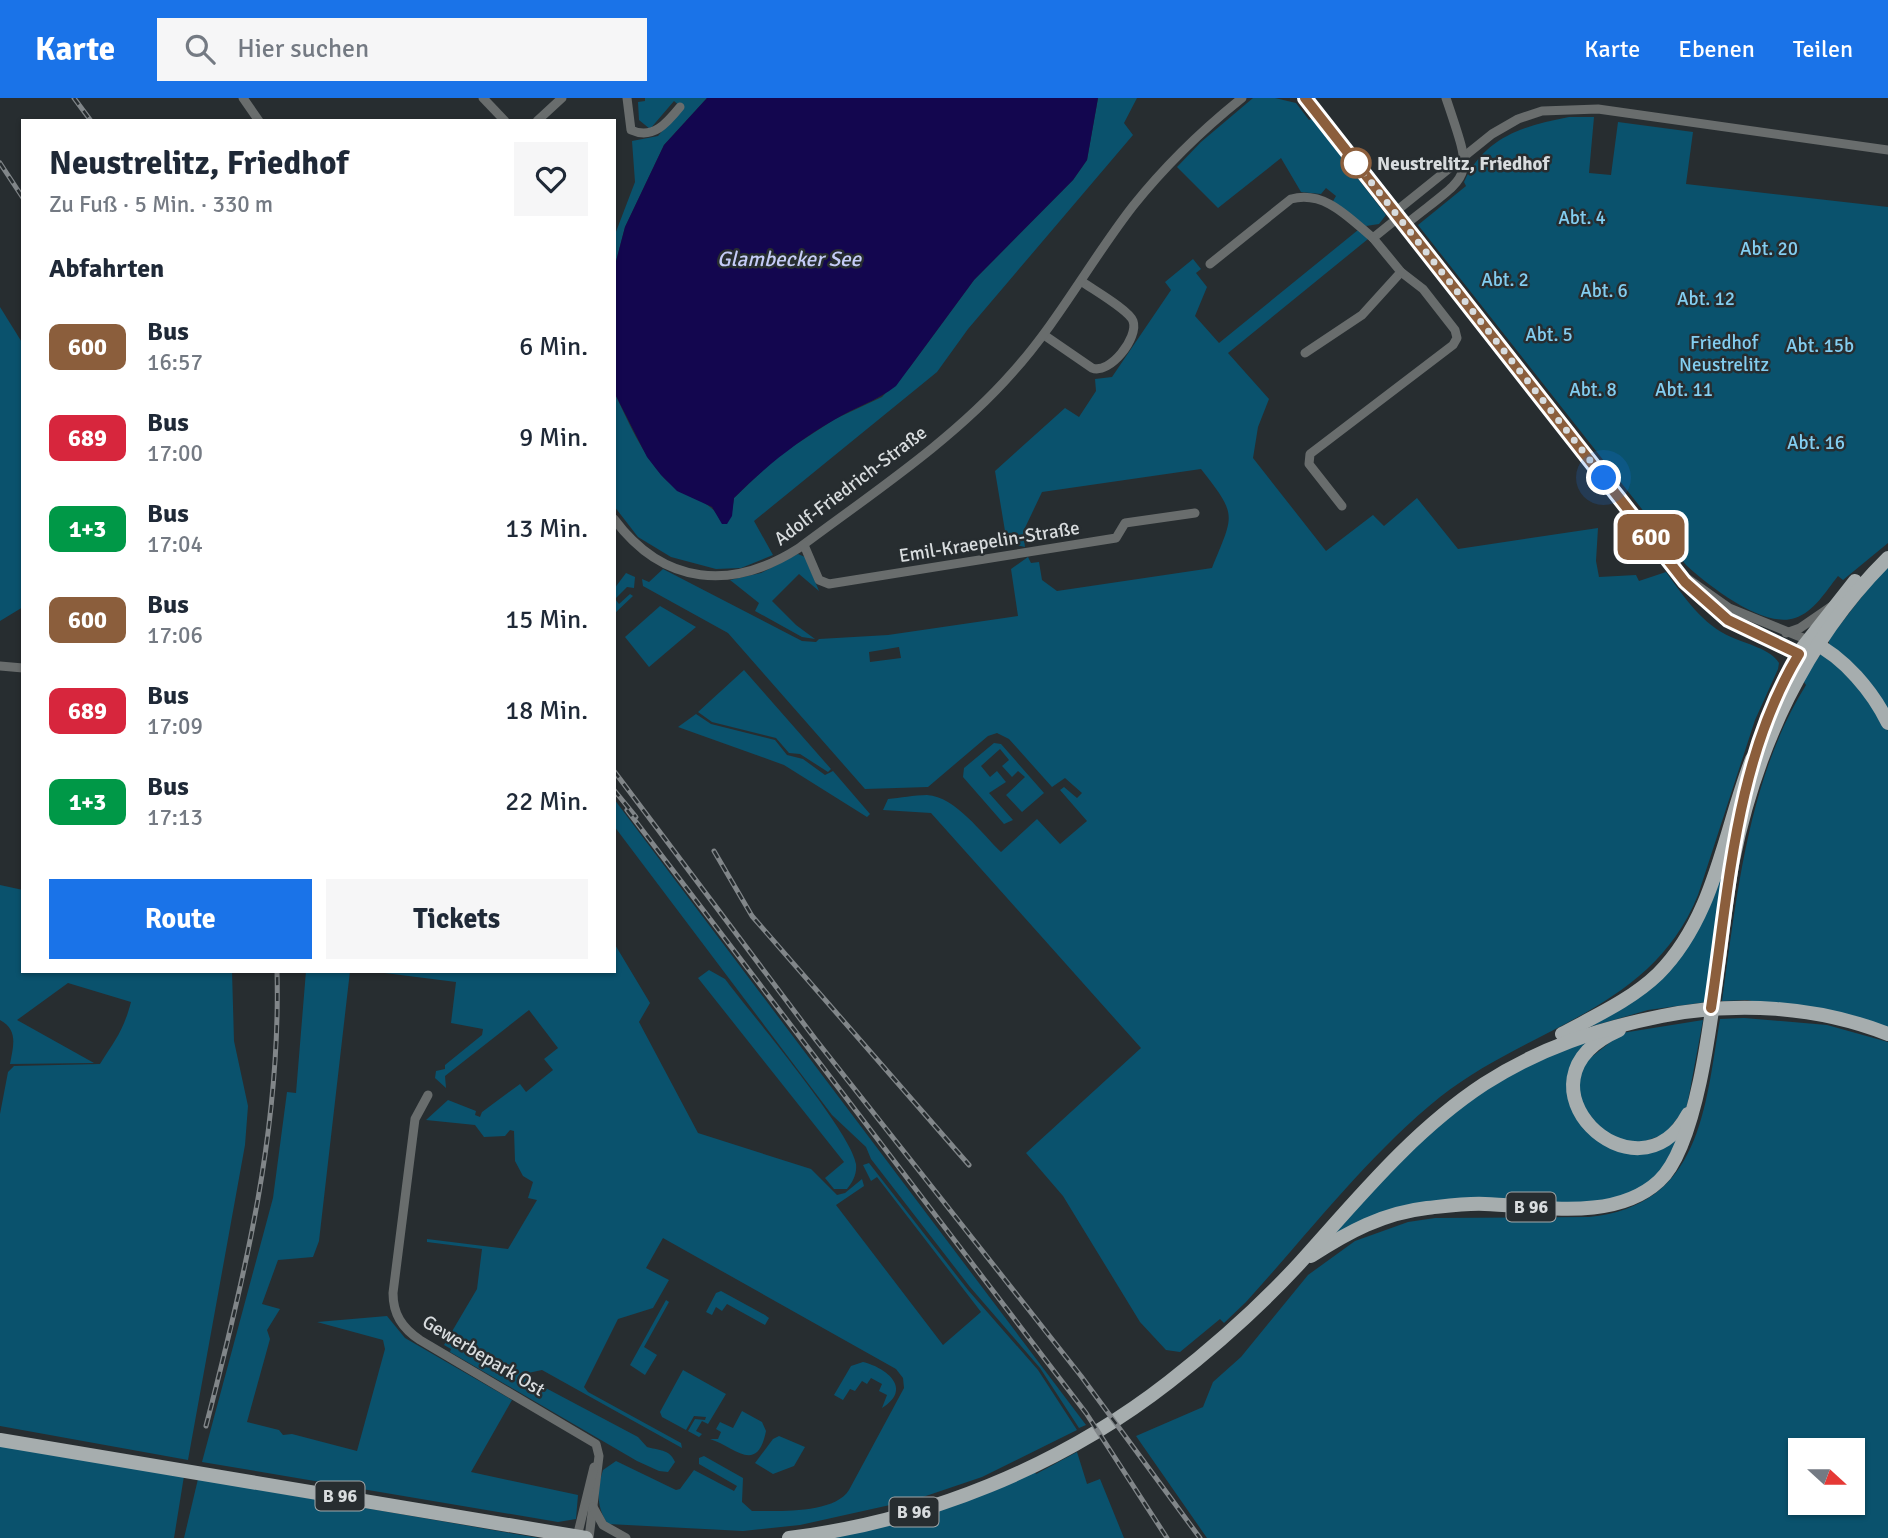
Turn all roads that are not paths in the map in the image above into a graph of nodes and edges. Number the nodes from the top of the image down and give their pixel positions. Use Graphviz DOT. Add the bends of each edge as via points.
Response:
graph roads {
  1 [pos="243,98"];
  2 [pos="483,98"];
  3 [pos="562,98"];
  4 [pos="627,98"];
  5 [pos="1242,98"];
  6 [pos="1305,98"];
  7 [pos="1446,98"];
  8 [pos="680,107"];
  9 [pos="258,119"];
  10 [pos="503,119"];
  11 [pos="539,119"];
  12 [pos="1888,150"];
  13 [pos="1465,154"];
  14 [pos="1400,218"];
  15 [pos="1373,238"];
  16 [pos="1210,264"];
  17 [pos="1401,272"];
  18 [pos="1080,281"];
  19 [pos="1044,335"];
  20 [pos="1305,353"];
  21 [pos="1342,506"];
  22 [pos="1195,513"];
  23 [pos="616,521"];
  24 [pos="1657,544"];
  25 [pos="804,545"];
  26 [pos="1888,548"];
  27 [pos="1888,558"];
  28 [pos="1834,605"];
  29 [pos="1786,633"];
  30 [pos="1813,643"];
  31 [pos="1804,657"];
  32 [pos="0,666"];
  33 [pos="21,668"];
  34 [pos="1888,723"];
  35 [pos="1755,752"];
  36 [pos="1734,859"];
  37 [pos="1650,1018"];
  38 [pos="1888,1034"];
  39 [pos="1522,1062"];
  40 [pos="1698,1092"];
  41 [pos="428,1095"];
  42 [pos="1296,1267"];
  43 [pos="0,1440"];
  44 [pos="599,1456"];
  45 [pos="593,1507"];
  46 [pos="584,1538"];
  47 [pos="626,1538"];
  48 [pos="789,1538"];
  1 -- 9 [label="street"];
  2 -- 10 [label="street"];
  3 -- 11 [label="street"];
  4 -- 8 [label="street" via="631,130 638,133 655,131"];
  5 -- 18 [label="street, Adolf-Friedrich-Straße" via="1149,186"];
  6 -- 14 [label="street"];
  7 -- 13 [label="street"];
  12 -- 13 [label="street" via="1585,108 1525,116"];
  13 -- 14 [label="street"];
  13 -- 14 [label="street" via="1461,179"];
  14 -- 15 [label="street"];
  14 -- 24 [label="street"];
  15 -- 16 [label="street" via="1330,204 1305,195 1291,199"];
  15 -- 17 [label="street"];
  17 -- 20 [label="street" via="1362,315"];
  17 -- 21 [label="street" via="1423,289 1457,338 1310,454 1309,464"];
  18 -- 19 [label="street, Adolf-Friedrich-Straße"];
  18 -- 19 [label="street" via="1129,315 1133,334 1111,365 1100,370"];
  19 -- 25 [label="street, Adolf-Friedrich-Straße" via="971,415"];
  22 -- 25 [label="street, Emil-Kraepelin-Straße" via="1125,523 1116,538 829,584 819,580"];
  23 -- 25 [label="street, Adolf-Friedrich-Straße" via="643,552 707,575 760,570"];
  24 -- 29 [label="street" via="1685,577 1707,593"];
  24 -- 31 [label="street" via="1709,606 1746,630"];
  26 -- 28 [label="main road"];
  27 -- 30 [label="main road"];
  28 -- 29 [label="street"];
  28 -- 30 [label="main road"];
  29 -- 30 [label="street"];
  30 -- 31 [label="main road, B 96"];
  30 -- 34 [label="main road" via="1860,681"];
  31 -- 35 [label="main road, B 96"];
  31 -- 36 [label="main road, B 96" via="1759,764"];
  32 -- 33 [label="street"];
  35 -- 36 [label="main road, B 96"];
  35 -- 39 [label="main road, B 96" via="1717,868 1698,916 1677,950 1657,975 1635,992"];
  36 -- 40 [label="main road, B 96"];
  37 -- 38 [label="main road, B 96" via="1746,1007 1827,1016"];
  37 -- 39 [label="main road, B 96" via="1597,1030"];
  37 -- 40 [label="main road, B 96" via="1604,1037 1584,1056 1574,1090 1583,1121 1598,1136 1618,1144 1654,1144 1680,1127"];
  39 -- 42 [label="main road, B 96" via="1436,1121 1352,1202"];
  40 -- 42 [label="main road, B 96" via="1680,1154 1658,1182 1640,1195 1591,1208 1482,1204 1393,1214 1361,1226"];
  41 -- 44 [label="street, Gewerbepark Ost" via="415,1123 394,1285 397,1315 405,1329 420,1340 588,1437"];
  42 -- 48 [label="main road, B 96" via="1228,1334 1133,1408 1032,1467 884,1521"];
  43 -- 46 [label="main road, B 96"];
  44 -- 45 [label="street"];
  44 -- 46 [label="street" via="586,1490"];
  45 -- 46 [label="street"];
  45 -- 47 [label="street" via="603,1525"];
}
